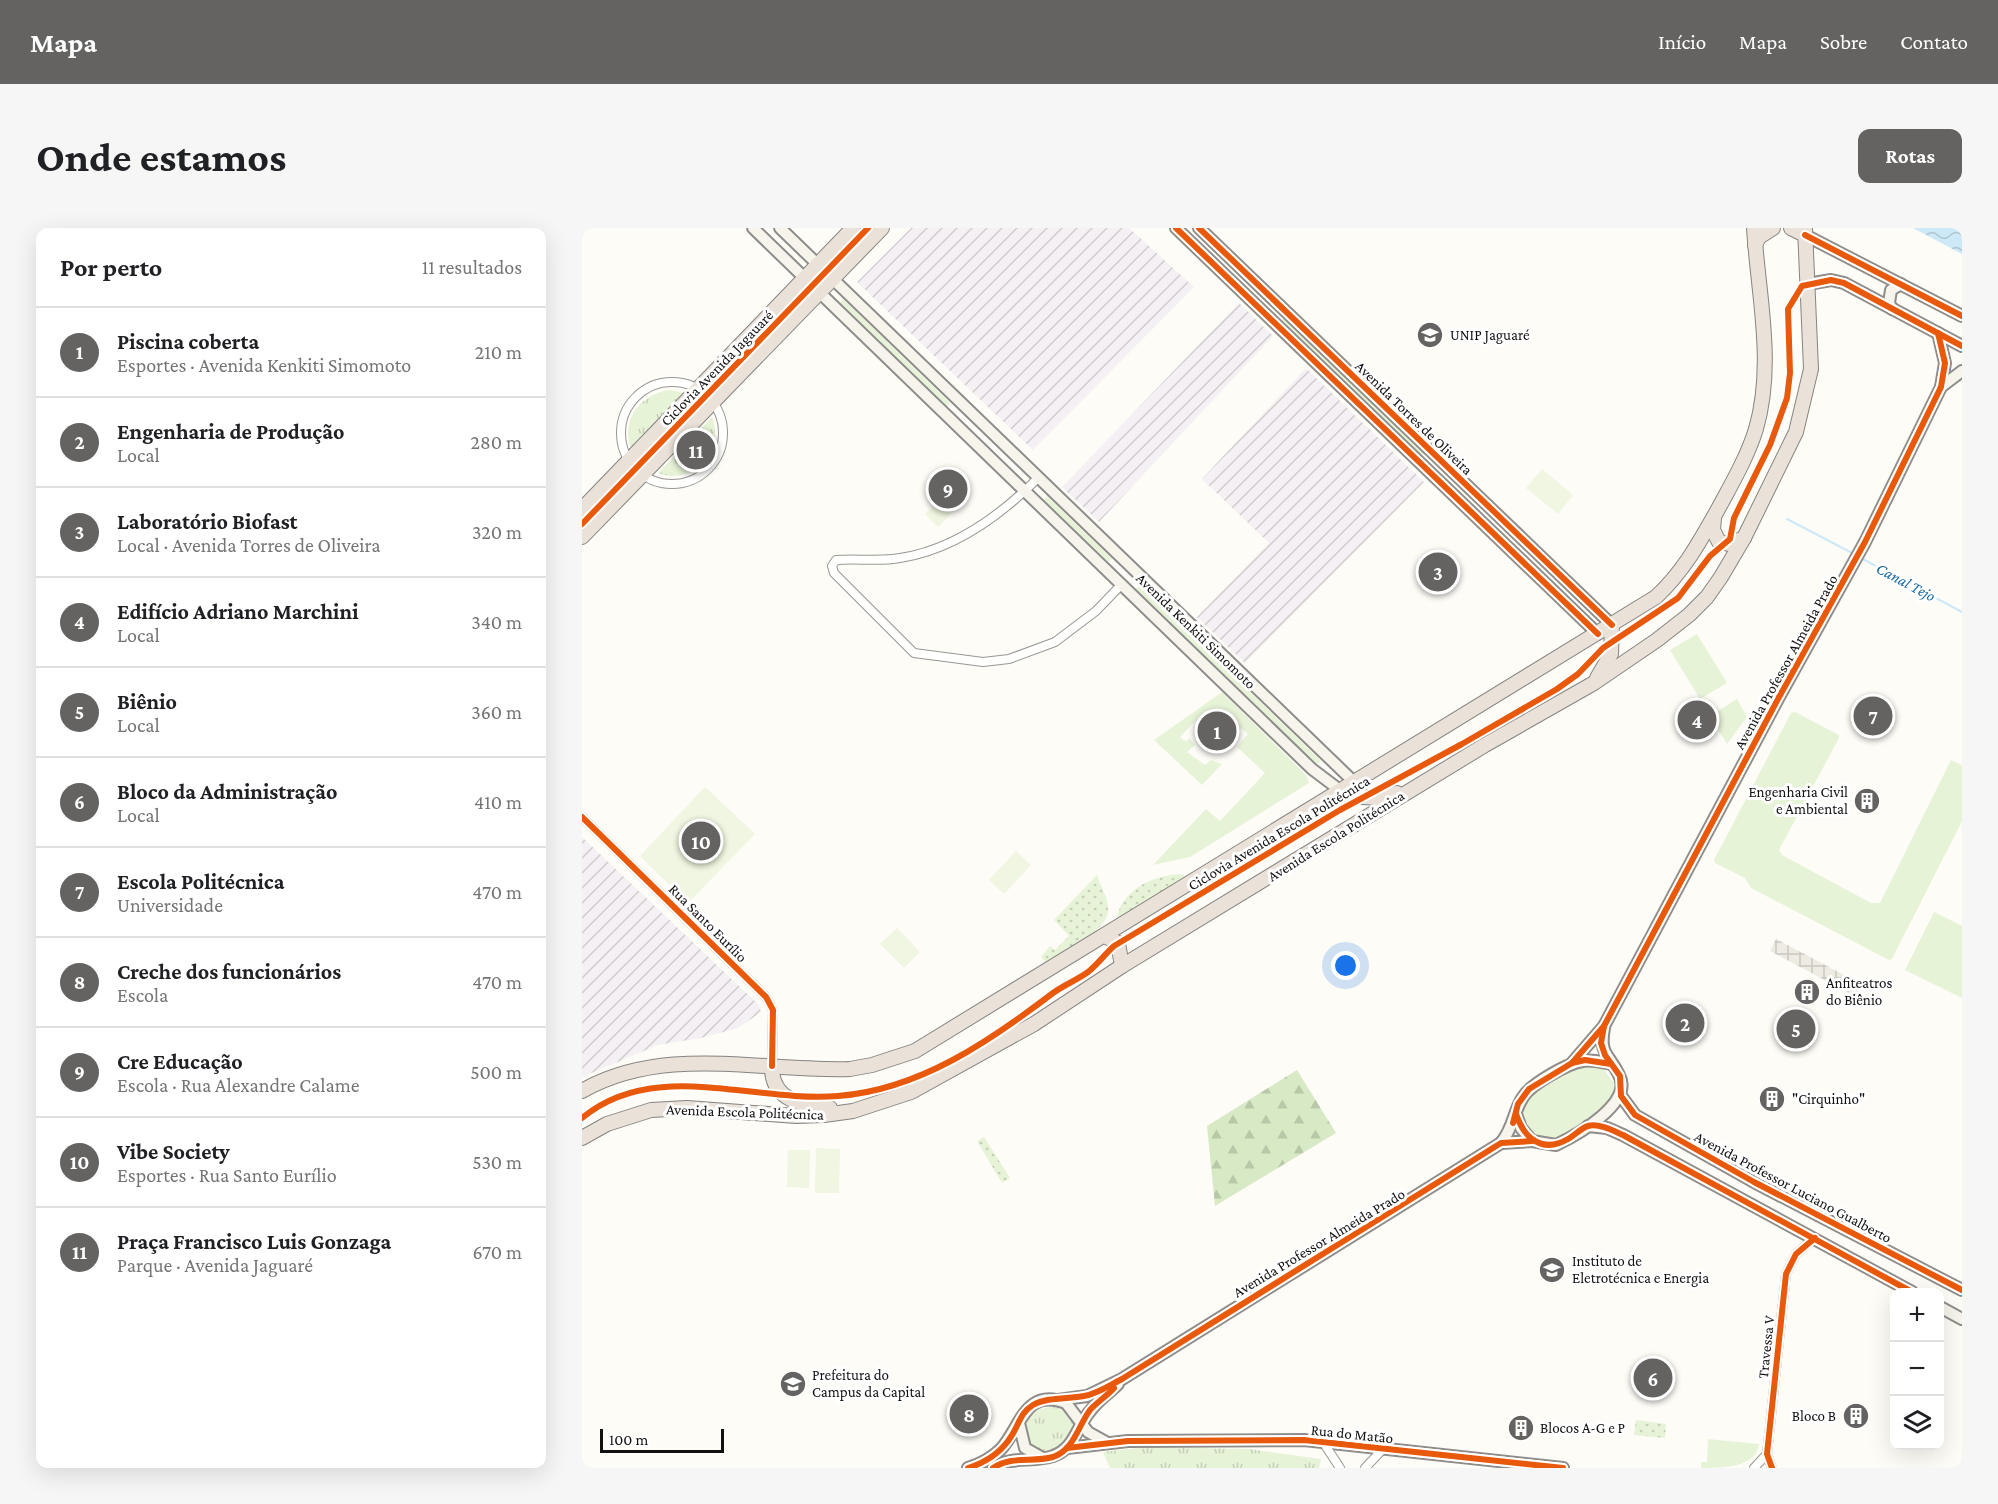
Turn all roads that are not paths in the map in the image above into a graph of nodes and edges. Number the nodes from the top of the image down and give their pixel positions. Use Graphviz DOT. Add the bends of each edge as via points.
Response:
graph roads {
  1 [pos="753,228"];
  2 [pos="780,228"];
  3 [pos="853,228"];
  4 [pos="882,228"];
  5 [pos="1176,228"];
  6 [pos="1199,228"];
  7 [pos="1754,228"];
  8 [pos="1773,228"];
  9 [pos="1791,228"];
  10 [pos="1805,231"];
  11 [pos="1755,245"];
  12 [pos="1228,256"];
  13 [pos="818,265"];
  14 [pos="1216,267"];
  15 [pos="805,278"];
  16 [pos="833,279"];
  17 [pos="1808,284"];
  18 [pos="1901,284"];
  19 [pos="819,292"];
  20 [pos="1278,304"];
  21 [pos="1892,309"];
  22 [pos="1266,315"];
  23 [pos="1962,316"];
  24 [pos="1938,333"];
  25 [pos="1962,346"];
  26 [pos="1962,371"];
  27 [pos="1941,387"];
  28 [pos="698,389"];
  29 [pos="713,402"];
  30 [pos="966,408"];
  31 [pos="953,422"];
  32 [pos="629,461"];
  33 [pos="642,475"];
  34 [pos="1038,478"];
  35 [pos="1025,491"];
  36 [pos="582,509"];
  37 [pos="1714,516"];
  38 [pos="582,537"];
  39 [pos="1744,538"];
  40 [pos="1530,546"];
  41 [pos="1520,558"];
  42 [pos="1122,584"];
  43 [pos="1612,625"];
  44 [pos="1196,631"];
  45 [pos="1598,634"];
  46 [pos="1183,645"];
  47 [pos="1594,682"];
  48 [pos="1355,783"];
  49 [pos="1414,788"];
  50 [pos="1341,792"];
  51 [pos="582,818"];
  52 [pos="1105,936"];
  53 [pos="1122,966"];
  54 [pos="1604,1026"];
  55 [pos="1572,1063"];
  56 [pos="1611,1064"];
  57 [pos="772,1066"];
  58 [pos="582,1091"];
  59 [pos="1621,1096"];
  60 [pos="853,1111"];
  61 [pos="1516,1114"];
  62 [pos="1588,1126"];
  63 [pos="582,1138"];
  64 [pos="1532,1141"];
  65 [pos="1501,1143"];
  66 [pos="1815,1238"];
  67 [pos="1903,1288"];
  68 [pos="1962,1290"];
  69 [pos="1944,1309"];
  70 [pos="1962,1319"];
  71 [pos="1122,1379"];
  72 [pos="1058,1400"];
  73 [pos="1018,1420"];
  74 [pos="1081,1424"];
  75 [pos="1106,1442"];
  76 [pos="1323,1442"];
  77 [pos="1067,1448"];
  78 [pos="1383,1449"];
  79 [pos="1767,1454"];
  80 [pos="1044,1458"];
  81 [pos="968,1468"];
  82 [pos="993,1468"];
  83 [pos="1340,1468"];
  84 [pos="1365,1468"];
  85 [pos="1563,1468"];
  86 [pos="1754,1468"];
  87 [pos="1772,1468"];
  1 -- 15 [label="street, Avenida Kenkiti Simomoto"];
  2 -- 13 [label="street, Avenida Kenkiti Simomoto"];
  3 -- 13 [label="highway"];
  4 -- 16 [label="highway"];
  5 -- 14 [label="street, Avenida Torres de Oliveira"];
  6 -- 12 [label="street, Avenida Torres de Oliveira"];
  7 -- 11 [label="highway"];
  8 -- 11 [label="highway" via="1759,237"];
  9 -- 10 [label="highway"];
  10 -- 17 [label="highway, Avenida Escola Politécnica"];
  10 -- 18 [label="street"];
  11 -- 37 [label="highway" via="1766,355 1764,387 1748,452"];
  12 -- 14 [label="street"];
  12 -- 20 [label="street, Avenida Torres de Oliveira"];
  13 -- 15 [label="highway"];
  13 -- 16 [label="street, Avenida Kenkiti Simomoto"];
  14 -- 22 [label="street, Avenida Torres de Oliveira"];
  15 -- 19 [label="street, Avenida Kenkiti Simomoto"];
  15 -- 28 [label="highway"];
  16 -- 19 [label="highway"];
  16 -- 30 [label="street, Avenida Kenkiti Simomoto"];
  17 -- 21 [label="street" via="1837,280"];
  17 -- 39 [label="highway, Avenida Escola Politécnica" via="1811,369 1805,399 1796,432"];
  18 -- 21 [label="street" via="1892,290"];
  18 -- 23 [label="street"];
  19 -- 29 [label="highway"];
  19 -- 31 [label="street, Avenida Kenkiti Simomoto"];
  20 -- 22 [label="street"];
  20 -- 40 [label="street, Avenida Torres de Oliveira"];
  21 -- 24 [label="street"];
  22 -- 41 [label="street, Avenida Torres de Oliveira"];
  24 -- 25 [label="street"];
  24 -- 27 [label="street, Avenida Professor Almeida Prado" via="1945,363"];
  26 -- 27 [label="street, Avenida Professor Almeida Prado"];
  27 -- 54 [label="street, Avenida Professor Almeida Prado" via="1865,542"];
  28 -- 29 [label="street"];
  28 -- 32 [label="highway"];
  28 -- 32 [label="street" via="665,382 635,398 625,412 621,428 622,445"];
  29 -- 33 [label="highway"];
  29 -- 33 [label="street" via="723,434 712,466 692,481 675,484 658,483"];
  30 -- 31 [label="street"];
  30 -- 34 [label="street, Avenida Kenkiti Simomoto"];
  31 -- 35 [label="street, Avenida Kenkiti Simomoto"];
  32 -- 33 [label="street"];
  32 -- 36 [label="highway"];
  33 -- 38 [label="highway"];
  34 -- 35 [label="street"];
  34 -- 44 [label="street, Avenida Kenkiti Simomoto"];
  35 -- 42 [label="street, Avenida Kenkiti Simomoto"];
  35 -- 42 [label="street" via="958,540 898,559 836,560 832,569 844,586 914,653 983,662 1009,659 1055,642 1096,611"];
  37 -- 39 [label="highway" via="1713,530 1719,542 1726,544"];
  37 -- 43 [label="highway" via="1674,580 1656,597"];
  39 -- 47 [label="highway, Avenida Escola Politécnica" via="1707,597 1689,615"];
  40 -- 41 [label="street"];
  40 -- 43 [label="street, Avenida Torres de Oliveira"];
  41 -- 45 [label="street, Avenida Torres de Oliveira"];
  42 -- 46 [label="street, Avenida Kenkiti Simomoto"];
  43 -- 45 [label="highway"];
  43 -- 47 [label="highway" via="1611,654"];
  44 -- 46 [label="street"];
  44 -- 48 [label="street, Avenida Kenkiti Simomoto"];
  45 -- 48 [label="highway"];
  46 -- 50 [label="street, Avenida Kenkiti Simomoto"];
  47 -- 49 [label="highway, Avenida Escola Politécnica"];
  48 -- 50 [label="highway"];
  49 -- 50 [label="highway" via="1373,798"];
  49 -- 53 [label="highway, Avenida Escola Politécnica"];
  50 -- 52 [label="highway"];
  51 -- 57 [label="street, Rua Santo Eurílio" via="766,998 773,1010"];
  52 -- 53 [label="highway" via="1118,943"];
  52 -- 57 [label="highway" via="915,1051 850,1069"];
  53 -- 60 [label="highway, Avenida Escola Politécnica" via="1034,1024 933,1082"];
  54 -- 55 [label="street, Avenida Professor Almeida Prado"];
  54 -- 56 [label="street" via="1601,1043"];
  55 -- 56 [label="street"];
  55 -- 61 [label="street" via="1529,1089"];
  56 -- 59 [label="street" via="1620,1076"];
  57 -- 58 [label="highway" via="648,1067"];
  57 -- 60 [label="highway" via="776,1089 789,1099"];
  59 -- 62 [label="street"];
  59 -- 68 [label="street, Avenida Professor Luciano Gualberto" via="1635,1115"];
  60 -- 63 [label="highway, Avenida Escola Politécnica" via="796,1116 687,1108 651,1110 607,1124"];
  61 -- 64 [label="street"];
  61 -- 65 [label="street, Avenida Professor Almeida Prado"];
  62 -- 64 [label="street" via="1556,1145"];
  62 -- 66 [label="street" via="1623,1135"];
  64 -- 65 [label="street, Avenida Professor Almeida Prado"];
  65 -- 71 [label="street, Avenida Professor Almeida Prado"];
  66 -- 67 [label="street"];
  66 -- 79 [label="street, Travessa V" via="1796,1254 1786,1274"];
  69 -- 70 [label="street"];
  71 -- 72 [label="street, Avenida Professor Almeida Prado" via="1087,1396"];
  71 -- 74 [label="street, Avenida Professor Almeida Prado"];
  72 -- 73 [label="street" via="1032,1405"];
  72 -- 74 [label="street" via="1073,1409"];
  73 -- 80 [label="street" via="1024,1448"];
  73 -- 81 [label="street" via="1000,1450 987,1461"];
  74 -- 75 [label="street"];
  74 -- 77 [label="street"];
  75 -- 76 [label="street, Rua do Matão"];
  75 -- 77 [label="street, Rua do Matão"];
  76 -- 78 [label="street, Rua do Matão"];
  76 -- 83 [label="street"];
  77 -- 80 [label="street"];
  78 -- 84 [label="street"];
  78 -- 85 [label="street, Rua do Matão"];
  79 -- 86 [label="street"];
  79 -- 87 [label="street, Travessa V"];
  80 -- 82 [label="street" via="1016,1459"];
}
